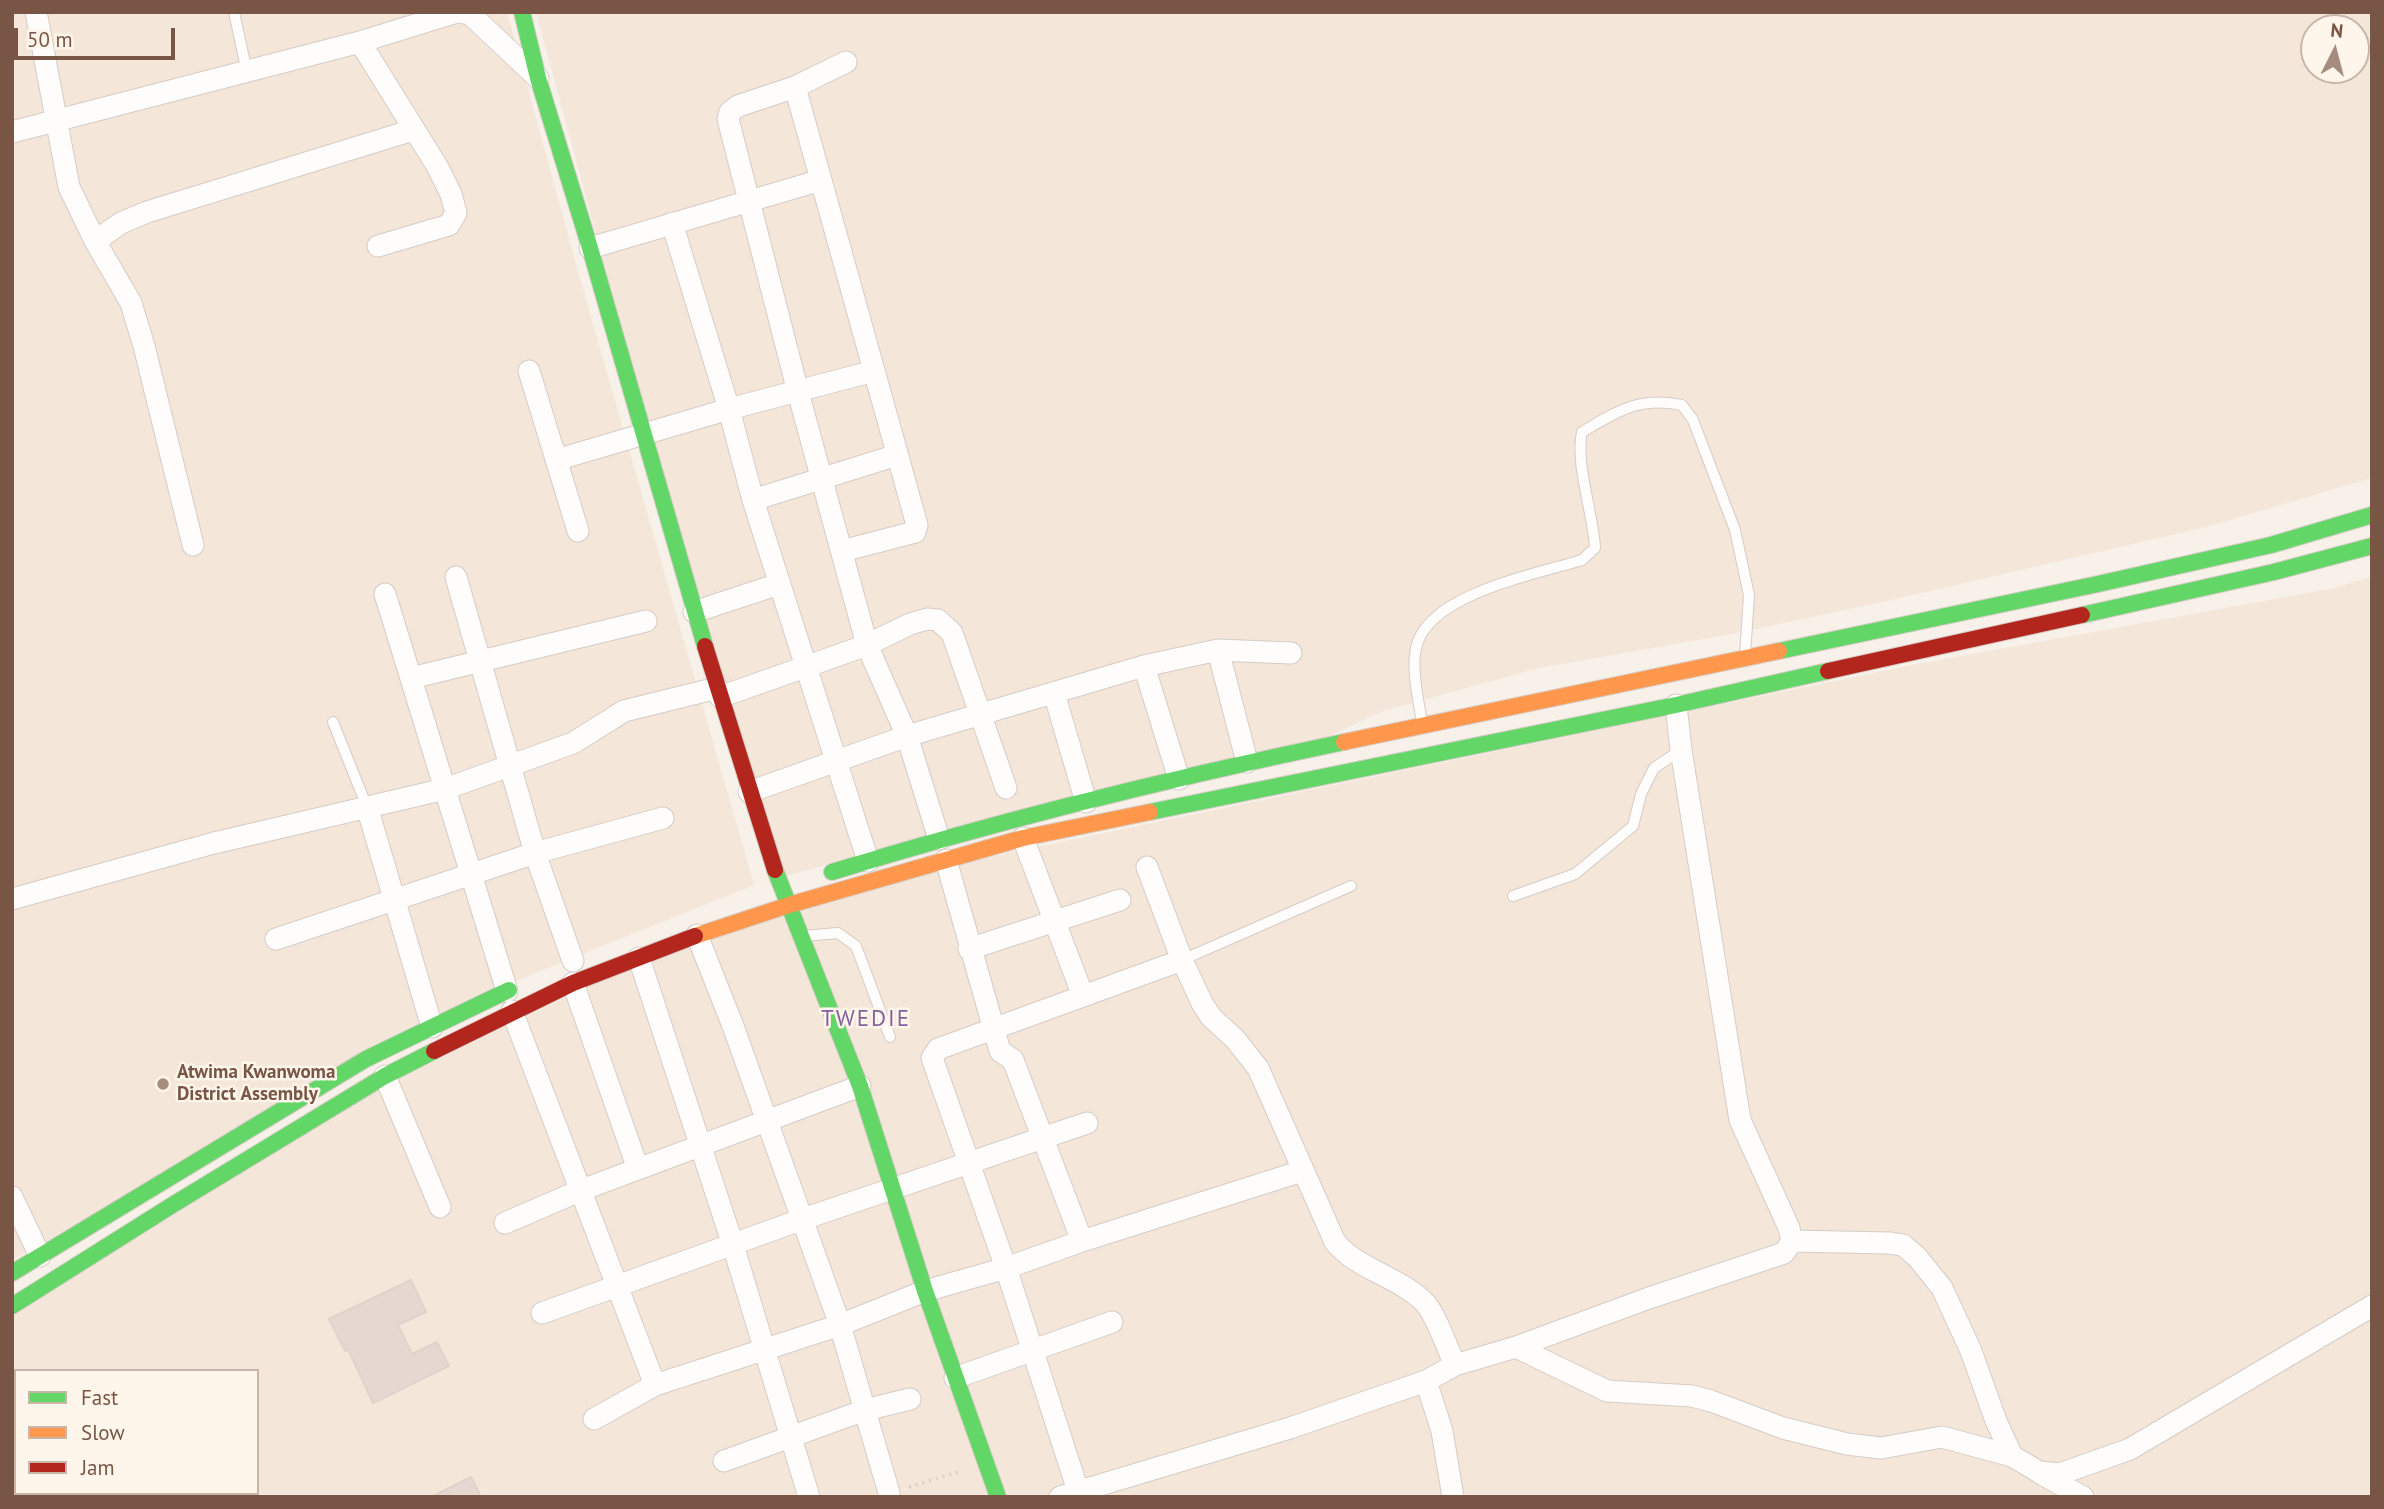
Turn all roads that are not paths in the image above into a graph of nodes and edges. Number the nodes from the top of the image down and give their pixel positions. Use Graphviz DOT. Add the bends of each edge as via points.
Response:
graph roads {
  1 [pos="36,12"];
  2 [pos="234,12"];
  3 [pos="457,12"];
  4 [pos="523,12"];
  5 [pos="360,42"];
  6 [pos="846,62"];
  7 [pos="247,72"];
  8 [pos="538,78"];
  9 [pos="795,87"];
  10 [pos="58,121"];
  11 [pos="413,130"];
  12 [pos="12,132"];
  13 [pos="821,180"];
  14 [pos="750,201"];
  15 [pos="672,223"];
  16 [pos="95,241"];
  17 [pos="378,246"];
  18 [pos="590,248"];
  19 [pos="529,371"];
  20 [pos="874,371"];
  21 [pos="798,392"];
  22 [pos="729,409"];
  23 [pos="643,434"];
  24 [pos="897,455"];
  25 [pos="556,460"];
  26 [pos="822,479"];
  27 [pos="753,500"];
  28 [pos="2372,515"];
  29 [pos="578,531"];
  30 [pos="193,545"];
  31 [pos="2372,546"];
  32 [pos="842,551"];
  33 [pos="456,578"];
  34 [pos="779,584"];
  35 [pos="385,594"];
  36 [pos="694,611"];
  37 [pos="646,621"];
  38 [pos="867,645"];
  39 [pos="1218,650"];
  40 [pos="1291,653"];
  41 [pos="1745,658"];
  42 [pos="479,662"];
  43 [pos="804,666"];
  44 [pos="1144,666"];
  45 [pos="411,678"];
  46 [pos="718,692"];
  47 [pos="1054,693"];
  48 [pos="1676,705"];
  49 [pos="979,715"];
  50 [pos="333,722"];
  51 [pos="1422,725"];
  52 [pos="907,736"];
  53 [pos="1681,750"];
  54 [pos="835,762"];
  55 [pos="1247,762"];
  56 [pos="510,767"];
  57 [pos="1179,779"];
  58 [pos="1006,788"];
  59 [pos="445,789"];
  60 [pos="750,792"];
  61 [pos="1086,803"];
  62 [pos="367,807"];
  63 [pos="663,818"];
  64 [pos="1023,838"];
  65 [pos="939,839"];
  66 [pos="535,853"];
  67 [pos="946,860"];
  68 [pos="867,861"];
  69 [pos="1147,867"];
  70 [pos="470,875"];
  71 [pos="818,876"];
  72 [pos="1351,886"];
  73 [pos="1513,895"];
  74 [pos="12,899"];
  75 [pos="394,899"];
  76 [pos="1119,900"];
  77 [pos="789,905"];
  78 [pos="1055,923"];
  79 [pos="697,935"];
  80 [pos="802,936"];
  81 [pos="276,939"];
  82 [pos="969,949"];
  83 [pos="639,958"];
  84 [pos="1182,960"];
  85 [pos="573,967"];
  86 [pos="529,981"];
  87 [pos="1083,996"];
  88 [pos="509,1001"];
  89 [pos="432,1027"];
  90 [pos="992,1029"];
  91 [pos="890,1037"];
  92 [pos="385,1076"];
  93 [pos="860,1086"];
  94 [pos="766,1122"];
  95 [pos="1087,1123"];
  96 [pos="1043,1139"];
  97 [pos="701,1146"];
  98 [pos="968,1163"];
  99 [pos="638,1169"];
  100 [pos="1302,1171"];
  101 [pos="892,1189"];
  102 [pos="579,1191"];
  103 [pos="12,1197"];
  104 [pos="440,1207"];
  105 [pos="803,1219"];
  106 [pos="505,1223"];
  107 [pos="1082,1241"];
  108 [pos="1792,1241"];
  109 [pos="733,1245"];
  110 [pos="40,1256"];
  111 [pos="1006,1268"];
  112 [pos="12,1273"];
  113 [pos="615,1285"];
  114 [pos="925,1291"];
  115 [pos="12,1306"];
  116 [pos="2372,1306"];
  117 [pos="542,1313"];
  118 [pos="1111,1322"];
  119 [pos="840,1325"];
  120 [pos="1516,1347"];
  121 [pos="764,1348"];
  122 [pos="1032,1349"];
  123 [pos="1455,1365"];
  124 [pos="956,1378"];
  125 [pos="1426,1381"];
  126 [pos="655,1385"];
  127 [pos="910,1399"];
  128 [pos="865,1410"];
  129 [pos="594,1419"];
  130 [pos="791,1437"];
  131 [pos="2012,1455"];
  132 [pos="724,1461"];
  133 [pos="2039,1472"];
  134 [pos="890,1493"];
  135 [pos="1073,1495"];
  136 [pos="809,1497"];
  137 [pos="998,1497"];
  138 [pos="1453,1497"];
  139 [pos="2046,1497"];
  140 [pos="2083,1497"];
  1 -- 10 [label="street"];
  2 -- 7 [label="lane"];
  3 -- 5 [label="street"];
  3 -- 8 [label="street" via="470,13"];
  4 -- 8 [label="street"];
  5 -- 7 [label="street"];
  5 -- 11 [label="street"];
  6 -- 9 [label="street"];
  7 -- 10 [label="street"];
  8 -- 18 [label="street"];
  9 -- 13 [label="street"];
  9 -- 14 [label="street" via="730,112"];
  10 -- 12 [label="street"];
  10 -- 16 [label="street" via="69,187"];
  11 -- 16 [label="street" via="147,212"];
  11 -- 17 [label="street" via="437,166 456,213 449,225"];
  13 -- 14 [label="street"];
  13 -- 20 [label="street"];
  14 -- 15 [label="street"];
  14 -- 21 [label="street"];
  15 -- 18 [label="street"];
  15 -- 22 [label="street"];
  16 -- 30 [label="street" via="131,303"];
  18 -- 23 [label="street"];
  19 -- 25 [label="street"];
  20 -- 21 [label="street"];
  20 -- 24 [label="street"];
  21 -- 22 [label="street"];
  21 -- 26 [label="street"];
  22 -- 23 [label="street"];
  22 -- 27 [label="street"];
  23 -- 25 [label="street"];
  23 -- 36 [label="street"];
  24 -- 26 [label="street"];
  24 -- 32 [label="street" via="917,525 915,532"];
  25 -- 29 [label="street"];
  26 -- 27 [label="street"];
  26 -- 32 [label="street"];
  27 -- 34 [label="street"];
  28 -- 41 [label="street" via="2258,548"];
  31 -- 48 [label="street" via="2274,572"];
  32 -- 38 [label="street"];
  33 -- 42 [label="street"];
  34 -- 36 [label="street"];
  34 -- 43 [label="street"];
  35 -- 45 [label="street"];
  36 -- 46 [label="street"];
  37 -- 42 [label="street"];
  38 -- 43 [label="street"];
  38 -- 49 [label="street" via="910,624 938,620 952,633"];
  38 -- 52 [label="street"];
  39 -- 40 [label="street"];
  39 -- 44 [label="street"];
  39 -- 55 [label="street"];
  41 -- 51 [label="street"];
  41 -- 51 [label="lane" via="1749,596 1742,562 1735,530 1693,420 1682,405 1661,401 1623,408 1582,432 1578,447 1595,548 1582,560 1477,592 1426,626 1416,648"];
  42 -- 45 [label="street"];
  42 -- 56 [label="street"];
  43 -- 46 [label="street"];
  43 -- 54 [label="street"];
  44 -- 47 [label="street"];
  44 -- 57 [label="street"];
  45 -- 59 [label="street"];
  46 -- 56 [label="street" via="624,711 573,743"];
  46 -- 60 [label="street"];
  47 -- 49 [label="street"];
  47 -- 61 [label="street"];
  48 -- 53 [label="street"];
  48 -- 64 [label="street"];
  49 -- 52 [label="street"];
  49 -- 58 [label="street"];
  50 -- 62 [label="lane"];
  51 -- 55 [label="street"];
  52 -- 54 [label="street"];
  52 -- 65 [label="street"];
  53 -- 73 [label="lane" via="1654,768 1633,825 1575,874"];
  53 -- 108 [label="street" via="1740,1121"];
  54 -- 60 [label="street"];
  54 -- 68 [label="street"];
  55 -- 57 [label="street"];
  56 -- 59 [label="street"];
  56 -- 66 [label="street"];
  57 -- 61 [label="street"];
  59 -- 62 [label="street"];
  59 -- 70 [label="street"];
  60 -- 77 [label="street"];
  61 -- 65 [label="street"];
  62 -- 74 [label="street" via="214,843"];
  62 -- 75 [label="street"];
  63 -- 66 [label="street"];
  64 -- 67 [label="street"];
  64 -- 78 [label="street"];
  65 -- 68 [label="street"];
  66 -- 70 [label="street"];
  66 -- 85 [label="street"];
  67 -- 77 [label="street"];
  67 -- 82 [label="street"];
  68 -- 71 [label="street"];
  69 -- 84 [label="street"];
  70 -- 75 [label="street"];
  70 -- 88 [label="street"];
  72 -- 84 [label="lane"];
  75 -- 81 [label="street"];
  75 -- 89 [label="street"];
  76 -- 78 [label="street"];
  77 -- 79 [label="street"];
  77 -- 80 [label="street"];
  78 -- 82 [label="street"];
  78 -- 87 [label="street"];
  79 -- 83 [label="street"];
  79 -- 94 [label="street"];
  80 -- 91 [label="lane" via="838,933 856,946"];
  80 -- 93 [label="street"];
  82 -- 90 [label="street"];
  83 -- 85 [label="street"];
  83 -- 97 [label="street"];
  84 -- 87 [label="street"];
  84 -- 100 [label="street" via="1211,1017 1258,1068"];
  85 -- 88 [label="street"];
  85 -- 99 [label="street"];
  86 -- 88 [label="street"];
  87 -- 90 [label="street"];
  88 -- 89 [label="street"];
  88 -- 92 [label="street"];
  88 -- 102 [label="street"];
  89 -- 110 [label="street" via="331,1079"];
  90 -- 96 [label="street" via="1000,1051 1013,1060"];
  90 -- 98 [label="street" via="938,1049 932,1058"];
  92 -- 104 [label="street"];
  92 -- 115 [label="street"];
  93 -- 94 [label="street"];
  93 -- 101 [label="street"];
  94 -- 97 [label="street"];
  94 -- 105 [label="street"];
  95 -- 96 [label="street"];
  96 -- 98 [label="street"];
  96 -- 107 [label="street"];
  97 -- 99 [label="street"];
  97 -- 109 [label="street"];
  98 -- 101 [label="street"];
  98 -- 111 [label="street"];
  99 -- 102 [label="street"];
  100 -- 107 [label="street"];
  100 -- 123 [label="street" via="1335,1242 1346,1255 1397,1281 1427,1303"];
  101 -- 105 [label="street"];
  101 -- 114 [label="street"];
  102 -- 106 [label="street"];
  102 -- 113 [label="street"];
  103 -- 110 [label="street"];
  105 -- 109 [label="street"];
  105 -- 119 [label="street"];
  107 -- 111 [label="street"];
  108 -- 120 [label="street" via="1784,1253"];
  108 -- 131 [label="street" via="1889,1242 1903,1245 1917,1257 1942,1288"];
  109 -- 113 [label="street"];
  109 -- 121 [label="street"];
  110 -- 112 [label="street"];
  111 -- 114 [label="street"];
  111 -- 122 [label="street"];
  113 -- 117 [label="street"];
  113 -- 126 [label="street"];
  114 -- 119 [label="street"];
  114 -- 124 [label="street"];
  116 -- 133 [label="street" via="2130,1449 2060,1474"];
  118 -- 122 [label="street"];
  119 -- 121 [label="street"];
  119 -- 128 [label="street"];
  120 -- 123 [label="street"];
  120 -- 131 [label="street" via="1607,1391 1692,1396 1847,1444 1881,1448 1942,1437"];
  121 -- 126 [label="street"];
  121 -- 130 [label="street"];
  122 -- 124 [label="street"];
  122 -- 135 [label="street"];
  123 -- 125 [label="street"];
  124 -- 137 [label="street"];
  125 -- 135 [label="street" via="1290,1429"];
  125 -- 138 [label="street"];
  126 -- 129 [label="street"];
  127 -- 128 [label="street"];
  128 -- 130 [label="street"];
  128 -- 134 [label="street"];
  130 -- 132 [label="street"];
  130 -- 136 [label="street"];
  131 -- 133 [label="street"];
  133 -- 139 [label="street"];
  133 -- 140 [label="street"];
}
